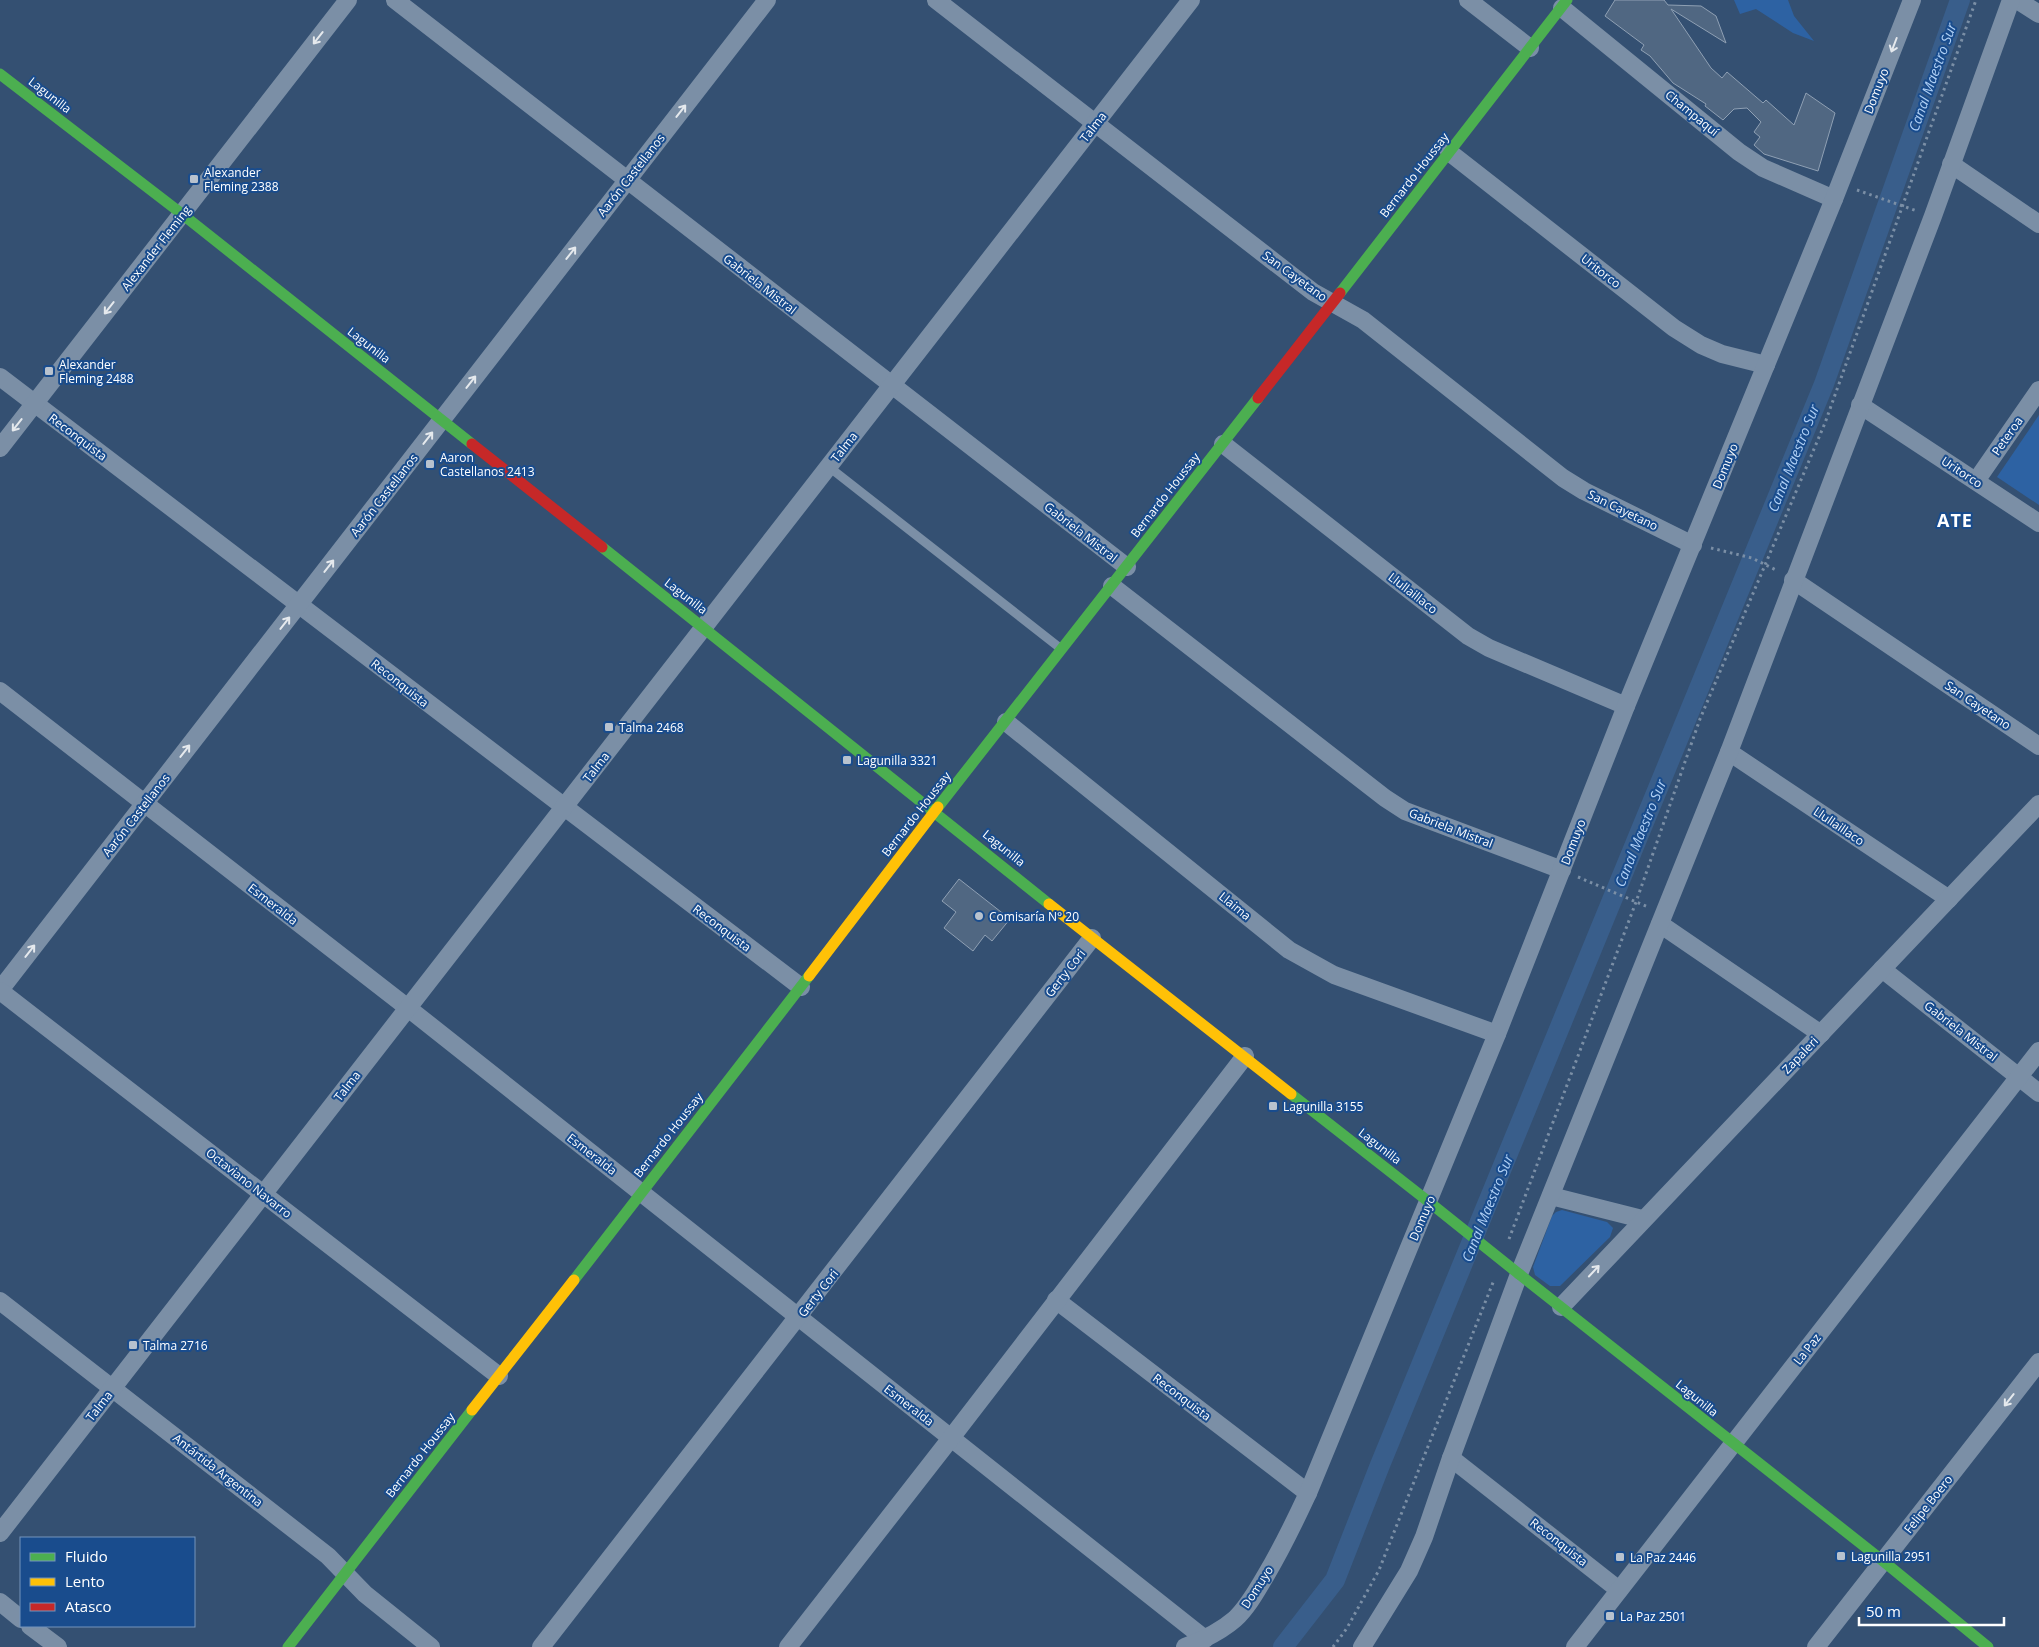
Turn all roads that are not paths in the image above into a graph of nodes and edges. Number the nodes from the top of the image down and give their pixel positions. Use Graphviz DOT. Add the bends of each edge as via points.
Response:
graph roads {
  1 [pos="348,0"];
  2 [pos="395,0"];
  3 [pos="767,0"];
  4 [pos="936,0"];
  5 [pos="1191,0"];
  6 [pos="1468,0"];
  7 [pos="1912,0"];
  8 [pos="2011,0"];
  9 [pos="2018,0"];
  10 [pos="1564,4"];
  11 [pos="2039,14"];
  12 [pos="1530,48"];
  13 [pos="0,74"];
  14 [pos="1095,123"];
  15 [pos="1449,152"];
  16 [pos="1951,164"];
  17 [pos="627,180"];
  18 [pos="1834,199"];
  19 [pos="182,214"];
  20 [pos="2039,224"];
  21 [pos="1332,303"];
  22 [pos="1766,365"];
  23 [pos="0,377"];
  24 [pos="891,386"];
  25 [pos="2039,390"];
  26 [pos="34,403"];
  27 [pos="1860,405"];
  28 [pos="442,420"];
  29 [pos="1223,444"];
  30 [pos="0,448"];
  31 [pos="829,467"];
  32 [pos="1976,481"];
  33 [pos="2039,523"];
  34 [pos="1693,544"];
  35 [pos="1127,567"];
  36 [pos="1793,580"];
  37 [pos="1112,586"];
  38 [pos="299,605"];
  39 [pos="704,627"];
  40 [pos="1063,649"];
  41 [pos="0,691"];
  42 [pos="1626,706"];
  43 [pos="1006,722"];
  44 [pos="2039,746"];
  45 [pos="1729,752"];
  46 [pos="144,804"];
  47 [pos="2039,804"];
  48 [pos="563,808"];
  49 [pos="935,811"];
  50 [pos="1562,870"];
  51 [pos="1949,899"];
  52 [pos="1660,924"];
  53 [pos="1092,938"];
  54 [pos="1882,969"];
  55 [pos="801,987"];
  56 [pos="0,990"];
  57 [pos="408,1008"];
  58 [pos="1497,1034"];
  59 [pos="1821,1034"];
  60 [pos="2039,1051"];
  61 [pos="1245,1056"];
  62 [pos="2019,1077"];
  63 [pos="2039,1093"];
  64 [pos="641,1193"];
  65 [pos="263,1194"];
  66 [pos="1552,1196"];
  67 [pos="1429,1202"];
  68 [pos="1642,1219"];
  69 [pos="1519,1274"];
  70 [pos="1056,1300"];
  71 [pos="0,1301"];
  72 [pos="1561,1306"];
  73 [pos="798,1318"];
  74 [pos="2039,1362"];
  75 [pos="499,1376"];
  76 [pos="113,1388"];
  77 [pos="951,1438"];
  78 [pos="1733,1445"];
  79 [pos="1451,1458"];
  80 [pos="1308,1493"];
  81 [pos="0,1533"];
  82 [pos="1883,1561"];
  83 [pos="345,1574"];
  84 [pos="1619,1590"];
  85 [pos="0,1602"];
  86 [pos="20,1618"];
  87 [pos="31,1627"];
  88 [pos="1205,1639"];
  89 [pos="58,1647"];
  90 [pos="288,1647"];
  91 [pos="431,1647"];
  92 [pos="541,1647"];
  93 [pos="788,1647"];
  94 [pos="1185,1647"];
  95 [pos="1362,1647"];
  96 [pos="1575,1647"];
  97 [pos="1816,1647"];
  98 [pos="1988,1647"];
  1 -- 19 [label="street, Alexander Fleming, one-way"];
  2 -- 17 [label="street, Gabriela Mistral"];
  17 -- 3 [label="street, Aarón Castellanos, one-way"];
  4 -- 14 [label="street, San Cayetano"];
  5 -- 14 [label="street, Talma"];
  6 -- 12 [label="street"];
  7 -- 18 [label="street, Domuyo, one-way"];
  8 -- 16 [label="street"];
  9 -- 11 [label="street"];
  10 -- 12 [label="main road, Bernardo Houssay"];
  10 -- 18 [label="street, Champaquí" via="1739,152 1763,168"];
  12 -- 15 [label="main road, Bernardo Houssay"];
  13 -- 19 [label="main road, Lagunilla"];
  14 -- 21 [label="street, San Cayetano" via="1312,292"];
  14 -- 24 [label="street, Talma"];
  15 -- 21 [label="main road, Bernardo Houssay"];
  15 -- 22 [label="street, Uritorco" via="1674,328 1722,354"];
  16 -- 20 [label="street"];
  16 -- 27 [label="street"];
  17 -- 24 [label="street, Gabriela Mistral"];
  28 -- 17 [label="street, Aarón Castellanos, one-way"];
  18 -- 22 [label="street, Domuyo"];
  19 -- 26 [label="street, Alexander Fleming, one-way"];
  19 -- 28 [label="main road, Lagunilla"];
  21 -- 29 [label="main road, Bernardo Houssay"];
  21 -- 34 [label="street, San Cayetano" via="1364,320 1563,478"];
  22 -- 34 [label="street, Domuyo"];
  23 -- 26 [label="street, Reconquista"];
  24 -- 31 [label="street, Talma"];
  24 -- 35 [label="street, Gabriela Mistral"];
  25 -- 32 [label="street, Peteroa"];
  26 -- 30 [label="street, Alexander Fleming, one-way"];
  26 -- 38 [label="street, Reconquista"];
  27 -- 32 [label="street, Uritorco"];
  27 -- 36 [label="street"];
  38 -- 28 [label="street, Aarón Castellanos, one-way"];
  28 -- 39 [label="main road, Lagunilla"];
  29 -- 35 [label="main road, Bernardo Houssay"];
  29 -- 42 [label="street, Llullaillaco" via="1468,636"];
  31 -- 39 [label="street, Talma"];
  31 -- 40 [label="lane"];
  32 -- 33 [label="street, Uritorco"];
  34 -- 42 [label="street, Domuyo"];
  35 -- 37 [label="main road, Bernardo Houssay"];
  36 -- 44 [label="street, San Cayetano"];
  36 -- 45 [label="street"];
  37 -- 40 [label="main road, Bernardo Houssay"];
  37 -- 50 [label="street, Gabriela Mistral" via="1405,811"];
  46 -- 38 [label="street, Aarón Castellanos, one-way"];
  38 -- 48 [label="street, Reconquista"];
  39 -- 48 [label="street, Talma"];
  39 -- 49 [label="main road, Lagunilla"];
  40 -- 43 [label="main road, Bernardo Houssay"];
  41 -- 46 [label="street, Esmeralda"];
  42 -- 50 [label="street, Domuyo"];
  43 -- 49 [label="main road, Bernardo Houssay"];
  43 -- 58 [label="street, Llaima" via="1289,950 1334,975"];
  45 -- 51 [label="street, Llullaillaco"];
  45 -- 52 [label="street"];
  56 -- 46 [label="street, Aarón Castellanos, one-way"];
  46 -- 57 [label="street, Esmeralda"];
  47 -- 51 [label="street, Zapaleri"];
  48 -- 55 [label="street, Reconquista"];
  48 -- 57 [label="street, Talma"];
  49 -- 53 [label="main road, Lagunilla"];
  49 -- 55 [label="main road, Bernardo Houssay"];
  50 -- 58 [label="street, Domuyo"];
  51 -- 54 [label="street, Zapaleri"];
  52 -- 59 [label="street"];
  52 -- 66 [label="street"];
  53 -- 61 [label="main road, Lagunilla"];
  53 -- 73 [label="street, Gerty Cori"];
  54 -- 59 [label="street, Zapaleri"];
  54 -- 62 [label="street, Gabriela Mistral"];
  55 -- 64 [label="main road, Bernardo Houssay"];
  56 -- 65 [label="street, Octaviano Navarro"];
  57 -- 64 [label="street, Esmeralda"];
  57 -- 65 [label="street, Talma"];
  58 -- 67 [label="street, Domuyo"];
  59 -- 68 [label="street, Zapaleri"];
  60 -- 62 [label="street, La Paz"];
  61 -- 67 [label="main road, Lagunilla"];
  61 -- 70 [label="street"];
  62 -- 63 [label="street, Gabriela Mistral"];
  62 -- 78 [label="street, La Paz"];
  64 -- 73 [label="street, Esmeralda"];
  64 -- 75 [label="main road, Bernardo Houssay"];
  65 -- 75 [label="street, Octaviano Navarro"];
  65 -- 76 [label="street, Talma"];
  66 -- 68 [label="street"];
  66 -- 69 [label="street"];
  67 -- 69 [label="main road, Lagunilla, bridge"];
  67 -- 80 [label="street, Domuyo"];
  72 -- 68 [label="street, Zapaleri, one-way"];
  69 -- 72 [label="main road, Lagunilla"];
  69 -- 79 [label="street"];
  70 -- 77 [label="street"];
  70 -- 80 [label="street, Reconquista"];
  71 -- 76 [label="street, Antártida Argentina"];
  72 -- 78 [label="main road, Lagunilla"];
  73 -- 77 [label="street, Esmeralda"];
  73 -- 92 [label="street, Gerty Cori"];
  74 -- 82 [label="street, Felipe Boero, one-way"];
  75 -- 83 [label="main road, Bernardo Houssay"];
  76 -- 81 [label="street, Talma"];
  76 -- 83 [label="street, Antártida Argentina" via="328,1556"];
  77 -- 88 [label="street, Esmeralda"];
  77 -- 93 [label="street"];
  78 -- 82 [label="main road, Lagunilla"];
  78 -- 84 [label="street, La Paz"];
  79 -- 84 [label="street, Reconquista"];
  79 -- 95 [label="street" via="1424,1537 1408,1571"];
  80 -- 88 [label="street, Domuyo" via="1252,1598 1236,1617"];
  82 -- 97 [label="street, Felipe Boero"];
  82 -- 98 [label="main road, Lagunilla"];
  83 -- 90 [label="main road, Bernardo Houssay"];
  83 -- 91 [label="street, Antártida Argentina"];
  84 -- 96 [label="street, La Paz"];
  85 -- 86 [label="street"];
  87 -- 89 [label="street"];
  88 -- 94 [label="street, Domuyo"];
}
